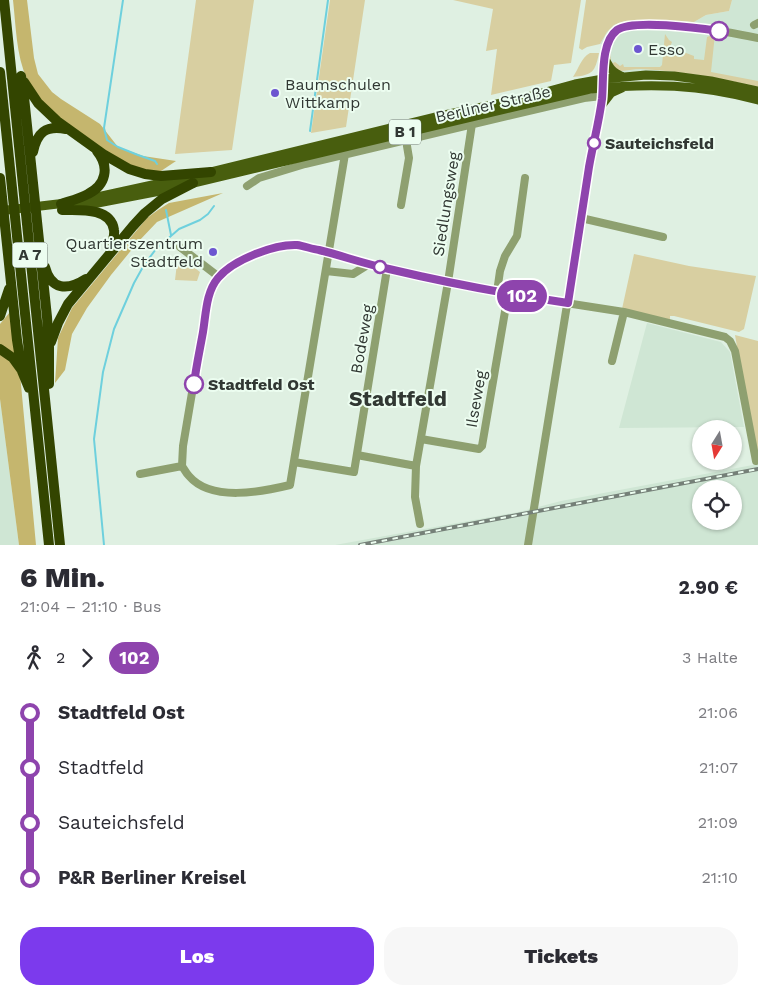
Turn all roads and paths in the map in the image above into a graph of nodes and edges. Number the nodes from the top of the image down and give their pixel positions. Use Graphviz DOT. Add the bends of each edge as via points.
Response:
graph roads {
  1 [pos="4,0"];
  2 [pos="758,38"];
  3 [pos="7,40"];
  4 [pos="606,55"];
  5 [pos="0,72"];
  6 [pos="21,76"];
  7 [pos="625,81"];
  8 [pos="603,88"];
  9 [pos="757,91"];
  10 [pos="758,100"];
  11 [pos="601,106"];
  12 [pos="472,124"];
  13 [pos="69,130"];
  14 [pos="406,140"];
  15 [pos="93,147"];
  16 [pos="345,154"];
  17 [pos="31,160"];
  18 [pos="287,160"];
  19 [pos="305,164"];
  20 [pos="211,172"];
  21 [pos="0,178"];
  22 [pos="525,178"];
  23 [pos="193,183"];
  24 [pos="248,186"];
  25 [pos="401,205"];
  26 [pos="61,207"];
  27 [pos="43,209"];
  28 [pos="0,210"];
  29 [pos="0,217"];
  30 [pos="581,218"];
  31 [pos="663,237"];
  32 [pos="180,247"];
  33 [pos="329,252"];
  34 [pos="41,255"];
  35 [pos="108,256"];
  36 [pos="369,264"];
  37 [pos="387,269"];
  38 [pos="326,271"];
  39 [pos="91,276"];
  40 [pos="219,277"];
  41 [pos="448,282"];
  42 [pos="11,283"];
  43 [pos="497,292"];
  44 [pos="508,294"];
  45 [pos="568,303"];
  46 [pos="624,312"];
  47 [pos="0,316"];
  48 [pos="49,348"];
  49 [pos="0,349"];
  50 [pos="612,361"];
  51 [pos="22,371"];
  52 [pos="34,401"];
  53 [pos="45,402"];
  54 [pos="421,439"];
  55 [pos="357,455"];
  56 [pos="756,461"];
  57 [pos="294,462"];
  58 [pos="182,466"];
  59 [pos="416,466"];
  60 [pos="140,474"];
  61 [pos="420,524"];
  62 [pos="49,545"];
  63 [pos="60,545"];
  64 [pos="528,545"];
  1 -- 3 [label="highway, A 7"];
  2 -- 4 [label="street" via="692,27 626,26 612,35"];
  3 -- 6 [label="highway"];
  3 -- 53 [label="highway, A 7"];
  4 -- 7 [label="main road" via="610,69"];
  4 -- 8 [label="street"];
  5 -- 52 [label="highway, A 7"];
  6 -- 13 [label="highway" via="38,103"];
  6 -- 17 [label="highway"];
  7 -- 8 [label="main road, Berliner Straße / B 1"];
  7 -- 9 [label="main road, Berliner Straße / B 1" via="646,75 674,76"];
  7 -- 10 [label="main road, Berliner Straße / B 1" via="686,86"];
  7 -- 11 [label="main road"];
  8 -- 11 [label="street"];
  8 -- 12 [label="street, Berliner Straße" via="593,97"];
  8 -- 18 [label="main road, B 1"];
  8 -- 20 [label="main road, B 1" via="575,84"];
  11 -- 30 [label="street"];
  12 -- 14 [label="street, Berliner Straße"];
  12 -- 41 [label="street, Siedlungsweg"];
  13 -- 15 [label="highway"];
  13 -- 17 [label="highway" via="58,127 44,130 35,142"];
  14 -- 16 [label="street, Berliner Straße"];
  14 -- 25 [label="street" via="410,158"];
  15 -- 20 [label="highway" via="129,169 145,174"];
  15 -- 26 [label="highway" via="104,163 101,184 89,194"];
  16 -- 19 [label="street, Berliner Straße"];
  16 -- 33 [label="street"];
  17 -- 34 [label="highway"];
  18 -- 19 [label="main road"];
  18 -- 23 [label="main road, B 1"];
  19 -- 24 [label="street, Berliner Straße" via="259,178"];
  20 -- 26 [label="main road, B 1"];
  21 -- 42 [label="highway"];
  22 -- 43 [label="street" via="517,236 500,271"];
  23 -- 26 [label="main road, B 1" via="128,198"];
  23 -- 35 [label="highway" via="153,206"];
  26 -- 27 [label="main road, B 1"];
  26 -- 35 [label="highway" via="97,212 107,217 114,229"];
  27 -- 28 [label="main road, B 1"];
  27 -- 29 [label="main road, B 1"];
  30 -- 31 [label="street"];
  30 -- 45 [label="street"];
  32 -- 40 [label="street"];
  33 -- 36 [label="street"];
  33 -- 38 [label="street"];
  33 -- 40 [label="street" via="298,245 278,247 248,256"];
  34 -- 39 [label="highway" via="47,276 60,287 73,286"];
  34 -- 48 [label="highway"];
  35 -- 39 [label="highway"];
  36 -- 37 [label="street"];
  36 -- 38 [label="street" via="353,274"];
  37 -- 41 [label="street"];
  37 -- 55 [label="street, Bodeweg"];
  38 -- 57 [label="street"];
  39 -- 48 [label="highway" via="68,304"];
  40 -- 58 [label="street" via="207,304"];
  41 -- 43 [label="street"];
  41 -- 54 [label="street, Siedlungsweg"];
  42 -- 47 [label="highway"];
  42 -- 51 [label="highway"];
  43 -- 44 [label="street"];
  44 -- 45 [label="street"];
  44 -- 54 [label="street, Ilseweg" via="482,446"];
  45 -- 46 [label="street"];
  45 -- 64 [label="street"];
  46 -- 50 [label="street"];
  46 -- 56 [label="street" via="730,340 735,351"];
  48 -- 53 [label="highway" via="49,382"];
  49 -- 51 [label="highway" via="13,358"];
  51 -- 52 [label="highway"];
  52 -- 62 [label="highway, A 7"];
  53 -- 63 [label="highway, A 7"];
  54 -- 59 [label="street, Siedlungsweg"];
  55 -- 57 [label="street, Bodeweg" via="354,472"];
  55 -- 59 [label="street"];
  57 -- 58 [label="street" via="290,484 242,493 216,491 203,486 189,477"];
  58 -- 60 [label="street"];
  59 -- 61 [label="street, Siedlungsweg" via="415,497"];
}
